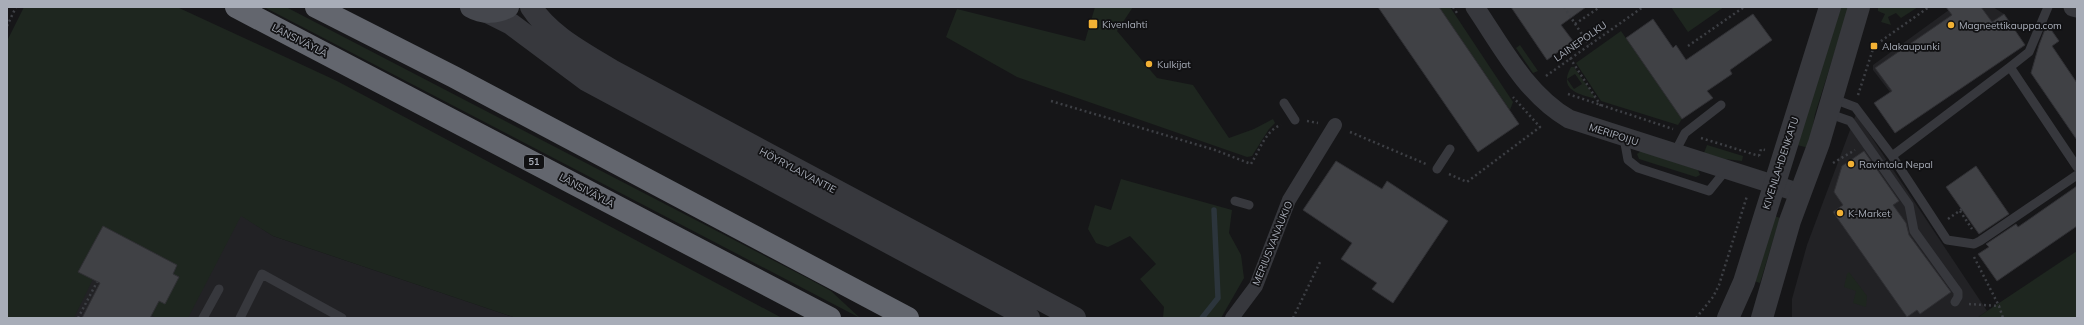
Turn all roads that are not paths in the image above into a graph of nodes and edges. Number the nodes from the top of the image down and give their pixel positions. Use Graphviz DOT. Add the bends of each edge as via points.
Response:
graph roads {
  1 [pos="236,7"];
  2 [pos="316,7"];
  3 [pos="508,7"];
  4 [pos="531,7"];
  5 [pos="1475,7"];
  6 [pos="1830,7"];
  7 [pos="1859,7"];
  8 [pos="2048,7"];
  9 [pos="2073,7"];
  10 [pos="2077,8"];
  11 [pos="479,10"];
  12 [pos="2010,66"];
  13 [pos="1284,103"];
  14 [pos="1721,105"];
  15 [pos="1829,105"];
  16 [pos="1295,120"];
  17 [pos="1335,126"];
  18 [pos="1624,138"];
  19 [pos="1450,149"];
  20 [pos="1674,154"];
  21 [pos="1892,156"];
  22 [pos="2077,167"];
  23 [pos="1437,169"];
  24 [pos="1726,170"];
  25 [pos="2077,175"];
  26 [pos="1773,184"];
  27 [pos="1800,193"];
  28 [pos="1235,201"];
  29 [pos="1249,205"];
  30 [pos="219,289"];
  31 [pos="1955,302"];
  32 [pos="203,318"];
  33 [pos="240,318"];
  34 [pos="342,318"];
  35 [pos="830,318"];
  36 [pos="908,318"];
  37 [pos="1029,318"];
  38 [pos="1075,318"];
  39 [pos="1232,318"];
  40 [pos="1728,318"];
  41 [pos="1762,318"];
  1 -- 35 [label="highway, LÄNSIVÄYLÄ / 51"];
  2 -- 36 [label="highway"];
  3 -- 11 [label="main road" via="500,11"];
  4 -- 38 [label="street, HÖYRYLAIVANTIE" via="539,20 567,42 613,71"];
  5 -- 18 [label="street, MERIPOIJU" via="1531,88 1554,110 1583,125"];
  6 -- 26 [label="street, KIVENLAHDENKATU"];
  7 -- 15 [label="street"];
  8 -- 12 [label="lane" via="2029,52"];
  9 -- 10 [label="street"];
  11 -- 37 [label="street, HÖYRYLAIVANTIE" via="510,24 586,80"];
  12 -- 21 [label="lane"];
  12 -- 22 [label="lane"];
  13 -- 16 [label="lane"];
  14 -- 20 [label="lane" via="1685,133"];
  15 -- 21 [label="lane" via="1855,107"];
  15 -- 27 [label="street" via="1812,165"];
  15 -- 31 [label="lane" via="1850,121 1909,205 1914,231 1958,292"];
  17 -- 39 [label="street, MERIUSVANAUKIO" via="1289,200 1256,286"];
  18 -- 20 [label="street, MERIPOIJU"];
  18 -- 24 [label="lane" via="1628,160 1638,168 1709,191"];
  19 -- 23 [label="lane"];
  20 -- 24 [label="street, MERIPOIJU"];
  21 -- 25 [label="lane" via="1947,240 1977,242"];
  24 -- 26 [label="street, MERIPOIJU"];
  26 -- 27 [label="street, MERIPOIJU"];
  26 -- 40 [label="street, KIVENLAHDENKATU" via="1744,282"];
  27 -- 41 [label="street"];
  28 -- 29 [label="lane"];
  30 -- 32 [label="lane"];
  33 -- 34 [label="lane" via="262,274"];
}
